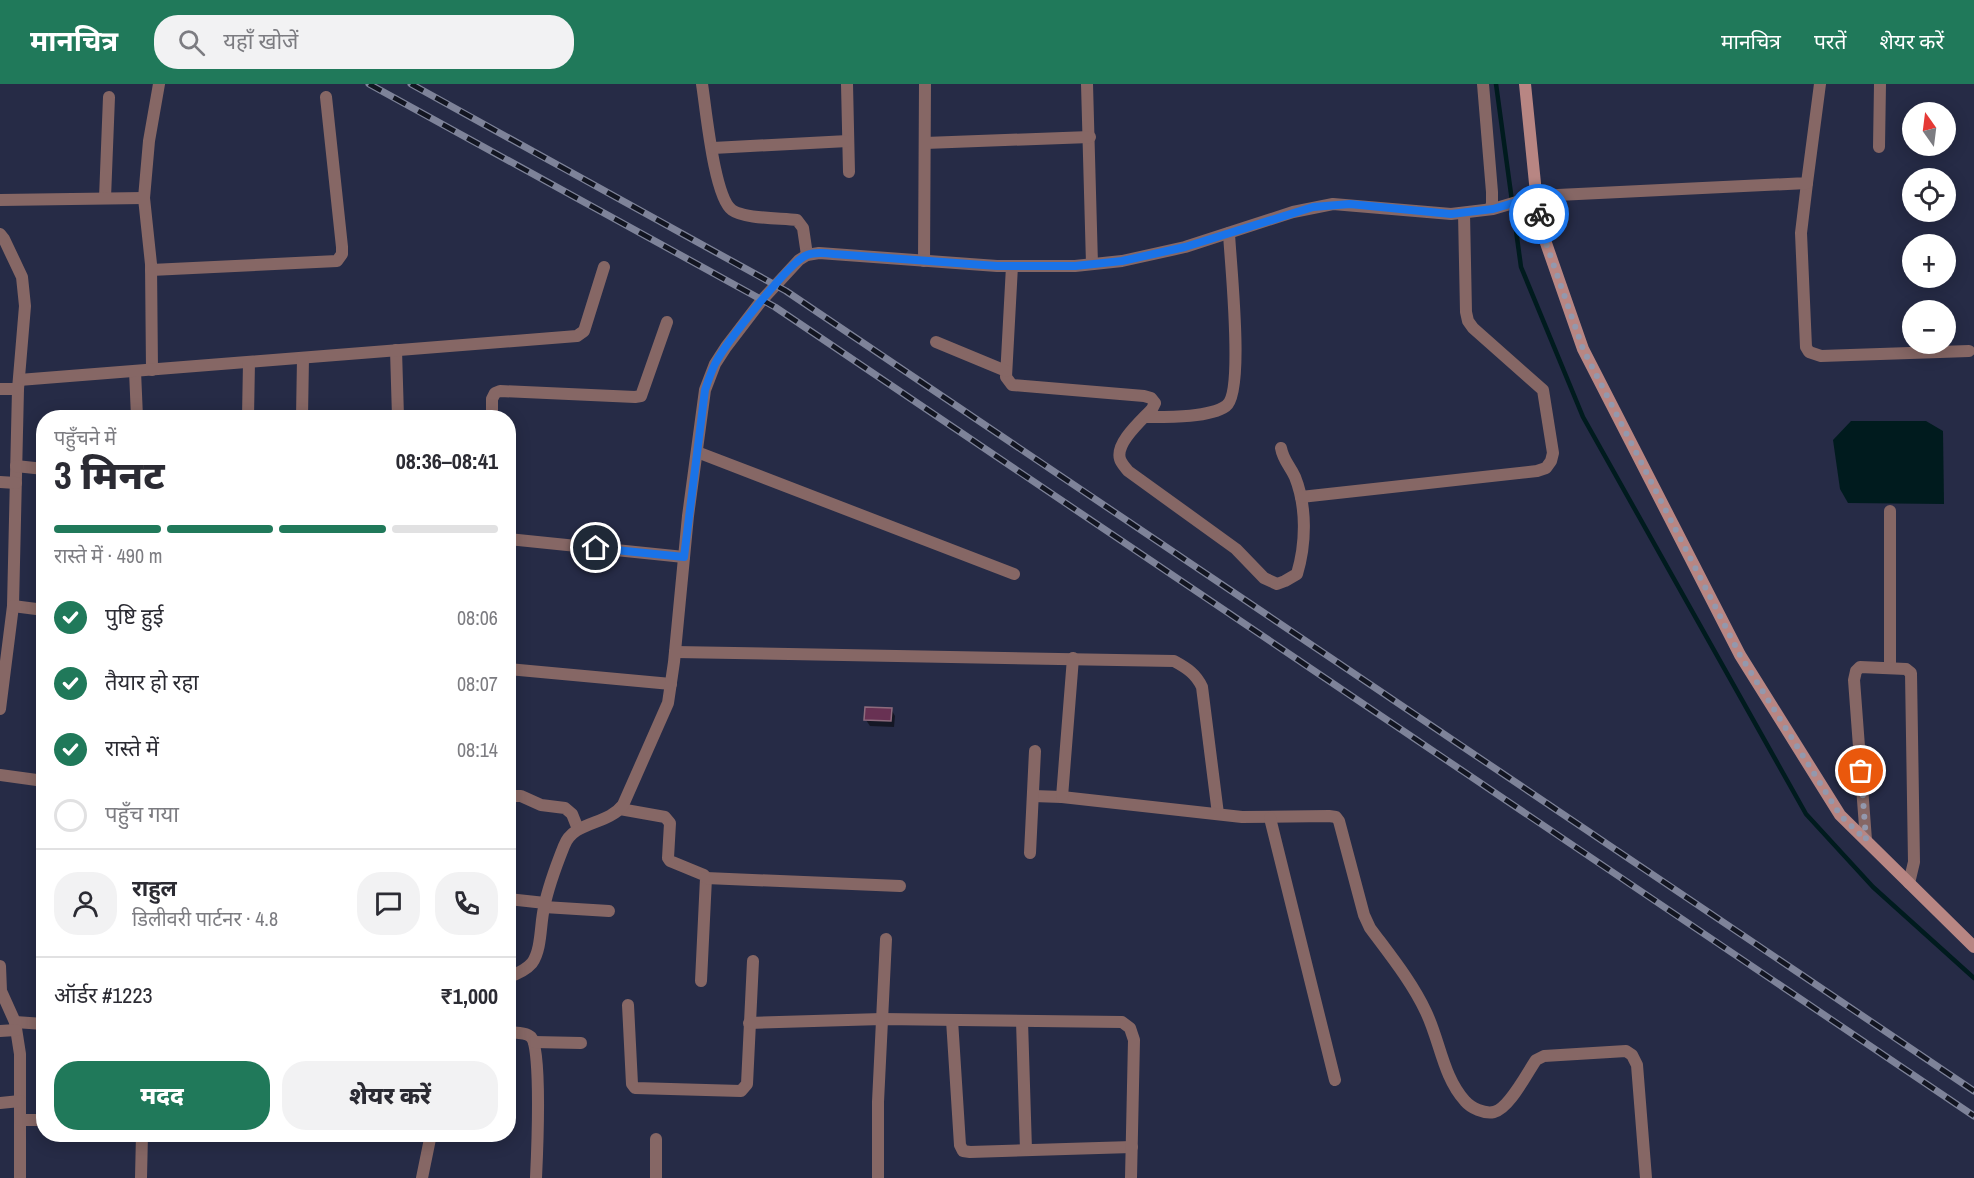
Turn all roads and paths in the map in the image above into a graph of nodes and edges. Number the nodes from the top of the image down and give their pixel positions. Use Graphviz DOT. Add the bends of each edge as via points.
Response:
graph roads {
  1 [pos="159,84"];
  2 [pos="702,84"];
  3 [pos="847,84"];
  4 [pos="925,84"];
  5 [pos="1087,84"];
  6 [pos="1483,84"];
  7 [pos="1526,84"];
  8 [pos="1820,84"];
  9 [pos="1880,84"];
  10 [pos="109,97"];
  11 [pos="326,97"];
  12 [pos="1090,137"];
  13 [pos="848,141"];
  14 [pos="925,143"];
  15 [pos="1879,147"];
  16 [pos="713,148"];
  17 [pos="849,172"];
  18 [pos="1807,183"];
  19 [pos="1537,196"];
  20 [pos="105,198"];
  21 [pos="144,198"];
  22 [pos="0,200"];
  23 [pos="1491,209"];
  24 [pos="1464,213"];
  25 [pos="0,234"];
  26 [pos="1228,234"];
  27 [pos="807,255"];
  28 [pos="924,261"];
  29 [pos="1092,264"];
  30 [pos="1012,266"];
  31 [pos="604,267"];
  32 [pos="152,270"];
  33 [pos="668,322"];
  34 [pos="936,342"];
  35 [pos="396,350"];
  36 [pos="1969,351"];
  37 [pos="303,358"];
  38 [pos="249,362"];
  39 [pos="152,370"];
  40 [pos="135,371"];
  41 [pos="1006,371"];
  42 [pos="18,385"];
  43 [pos="0,389"];
  44 [pos="137,410"];
  45 [pos="248,410"];
  46 [pos="302,410"];
  47 [pos="398,410"];
  48 [pos="492,410"];
  49 [pos="1145,417"];
  50 [pos="1281,448"];
  51 [pos="697,452"];
  52 [pos="16,466"];
  53 [pos="36,468"];
  54 [pos="0,482"];
  55 [pos="16,483"];
  56 [pos="1301,497"];
  57 [pos="1890,511"];
  58 [pos="516,540"];
  59 [pos="684,557"];
  60 [pos="1014,574"];
  61 [pos="13,606"];
  62 [pos="36,609"];
  63 [pos="675,652"];
  64 [pos="1073,658"];
  65 [pos="1890,667"];
  66 [pos="516,670"];
  67 [pos="671,684"];
  68 [pos="0,709"];
  69 [pos="1035,751"];
  70 [pos="0,775"];
  71 [pos="36,780"];
  72 [pos="516,796"];
  73 [pos="1033,796"];
  74 [pos="1062,797"];
  75 [pos="620,809"];
  76 [pos="1218,814"];
  77 [pos="1270,818"];
  78 [pos="578,829"];
  79 [pos="1866,840"];
  80 [pos="1030,853"];
  81 [pos="706,878"];
  82 [pos="1909,883"];
  83 [pos="900,886"];
  84 [pos="516,900"];
  85 [pos="544,905"];
  86 [pos="609,911"];
  87 [pos="886,939"];
  88 [pos="1974,947"];
  89 [pos="753,961"];
  90 [pos="0,966"];
  91 [pos="0,973"];
  92 [pos="516,974"];
  93 [pos="701,981"];
  94 [pos="628,1005"];
  95 [pos="882,1019"];
  96 [pos="952,1020"];
  97 [pos="1022,1021"];
  98 [pos="749,1023"];
  99 [pos="36,1025"];
  100 [pos="16,1026"];
  101 [pos="0,1031"];
  102 [pos="516,1033"];
  103 [pos="534,1042"];
  104 [pos="581,1043"];
  105 [pos="1335,1080"];
  106 [pos="20,1101"];
  107 [pos="0,1103"];
  108 [pos="20,1120"];
  109 [pos="36,1120"];
  110 [pos="656,1138"];
  111 [pos="142,1142"];
  112 [pos="429,1142"];
  113 [pos="1132,1147"];
  114 [pos="1026,1150"];
  115 [pos="20,1178"];
  116 [pos="141,1178"];
  117 [pos="422,1178"];
  118 [pos="536,1178"];
  119 [pos="656,1178"];
  120 [pos="878,1178"];
  121 [pos="1131,1178"];
  122 [pos="1646,1178"];
  1 -- 21 [label="street"];
  2 -- 16 [label="street"];
  3 -- 13 [label="street"];
  4 -- 14 [label="street"];
  5 -- 12 [label="street"];
  6 -- 23 [label="street"];
  7 -- 19 [label="street"];
  8 -- 18 [label="street"];
  9 -- 15 [label="street"];
  10 -- 20 [label="street"];
  11 -- 32 [label="street" via="342,247 337,261"];
  12 -- 14 [label="street"];
  12 -- 29 [label="street"];
  13 -- 16 [label="street"];
  13 -- 17 [label="street"];
  14 -- 28 [label="street"];
  16 -- 27 [label="street" via="723,200 732,211 797,220 803,228"];
  18 -- 19 [label="street"];
  18 -- 36 [label="street" via="1800,233 1809,352 1821,356"];
  19 -- 23 [label="street"];
  19 -- 79 [label="street" via="1539,223 1583,349 1740,655 1840,815"];
  20 -- 21 [label="street"];
  20 -- 22 [label="street"];
  21 -- 32 [label="street"];
  23 -- 24 [label="street"];
  24 -- 26 [label="street" via="1333,204 1293,212"];
  24 -- 56 [label="street" via="1468,321 1542,390 1553,444 1551,461 1537,471"];
  25 -- 42 [label="street" via="22,277 25,306"];
  26 -- 29 [label="street" via="1122,261"];
  26 -- 49 [label="street" via="1236,355 1231,401 1225,407 1183,417"];
  27 -- 28 [label="street"];
  27 -- 51 [label="street" via="762,300 715,364 705,390"];
  28 -- 30 [label="street"];
  29 -- 30 [label="street"];
  30 -- 41 [label="street"];
  31 -- 35 [label="street" via="584,331 577,336"];
  32 -- 39 [label="street"];
  33 -- 48 [label="street" via="641,396 500,392 492,399"];
  34 -- 41 [label="street"];
  35 -- 37 [label="street"];
  35 -- 47 [label="street"];
  37 -- 38 [label="street"];
  37 -- 46 [label="street"];
  38 -- 39 [label="street"];
  38 -- 45 [label="street"];
  39 -- 40 [label="street"];
  40 -- 42 [label="street"];
  40 -- 44 [label="street"];
  41 -- 49 [label="street" via="1012,385 1151,398 1155,404"];
  42 -- 43 [label="street"];
  42 -- 52 [label="street"];
  49 -- 56 [label="street" via="1122,442 1120,461 1128,471 1236,549 1264,578 1277,584 1297,574 1304,521"];
  50 -- 56 [label="street"];
  51 -- 59 [label="street"];
  51 -- 60 [label="street"];
  52 -- 53 [label="street"];
  52 -- 55 [label="street"];
  54 -- 55 [label="street"];
  55 -- 61 [label="street"];
  57 -- 65 [label="street"];
  58 -- 59 [label="street"];
  59 -- 63 [label="street"];
  61 -- 62 [label="street"];
  61 -- 68 [label="street"];
  63 -- 64 [label="street"];
  63 -- 67 [label="street"];
  64 -- 74 [label="street"];
  64 -- 76 [label="street" via="1167,660 1197,677 1202,687"];
  65 -- 79 [label="street" via="1860,667 1854,680"];
  65 -- 82 [label="street" via="1911,673 1914,862"];
  66 -- 67 [label="street"];
  67 -- 75 [label="street" via="665,711"];
  69 -- 73 [label="street"];
  70 -- 71 [label="street"];
  72 -- 78 [label="street" via="565,808"];
  73 -- 74 [label="street"];
  73 -- 80 [label="street"];
  74 -- 76 [label="street"];
  75 -- 78 [label="street"];
  75 -- 81 [label="street" via="665,817 670,823 669,861"];
  76 -- 77 [label="street"];
  77 -- 105 [label="street"];
  77 -- 122 [label="street" via="1329,816 1339,821 1364,915 1419,998 1452,1081 1465,1102 1486,1113 1496,1112 1505,1106 1536,1060 1544,1056 1626,1051 1632,1055 1637,1065"];
  78 -- 85 [label="street" via="564,843"];
  79 -- 82 [label="street"];
  81 -- 83 [label="street"];
  81 -- 93 [label="street"];
  82 -- 88 [label="street"];
  84 -- 85 [label="street"];
  85 -- 86 [label="street"];
  85 -- 92 [label="street" via="536,954 532,963"];
  87 -- 95 [label="street"];
  89 -- 98 [label="street"];
  90 -- 91 [label="street"];
  91 -- 100 [label="street" via="1,991"];
  94 -- 98 [label="street" via="632,1084 638,1089 745,1088"];
  95 -- 96 [label="street"];
  95 -- 98 [label="street"];
  95 -- 120 [label="street"];
  96 -- 97 [label="street"];
  96 -- 114 [label="street" via="960,1145 970,1152"];
  97 -- 113 [label="street" via="1122,1022 1130,1028 1134,1040"];
  97 -- 114 [label="street"];
  99 -- 100 [label="street"];
  100 -- 101 [label="street"];
  100 -- 106 [label="street"];
  102 -- 103 [label="street" via="527,1035"];
  103 -- 104 [label="street"];
  103 -- 118 [label="street"];
  106 -- 107 [label="street"];
  106 -- 108 [label="street"];
  108 -- 109 [label="street"];
  108 -- 115 [label="street"];
  110 -- 119 [label="street"];
  111 -- 116 [label="street"];
  112 -- 117 [label="street"];
  113 -- 114 [label="street"];
  113 -- 121 [label="street"];
}
